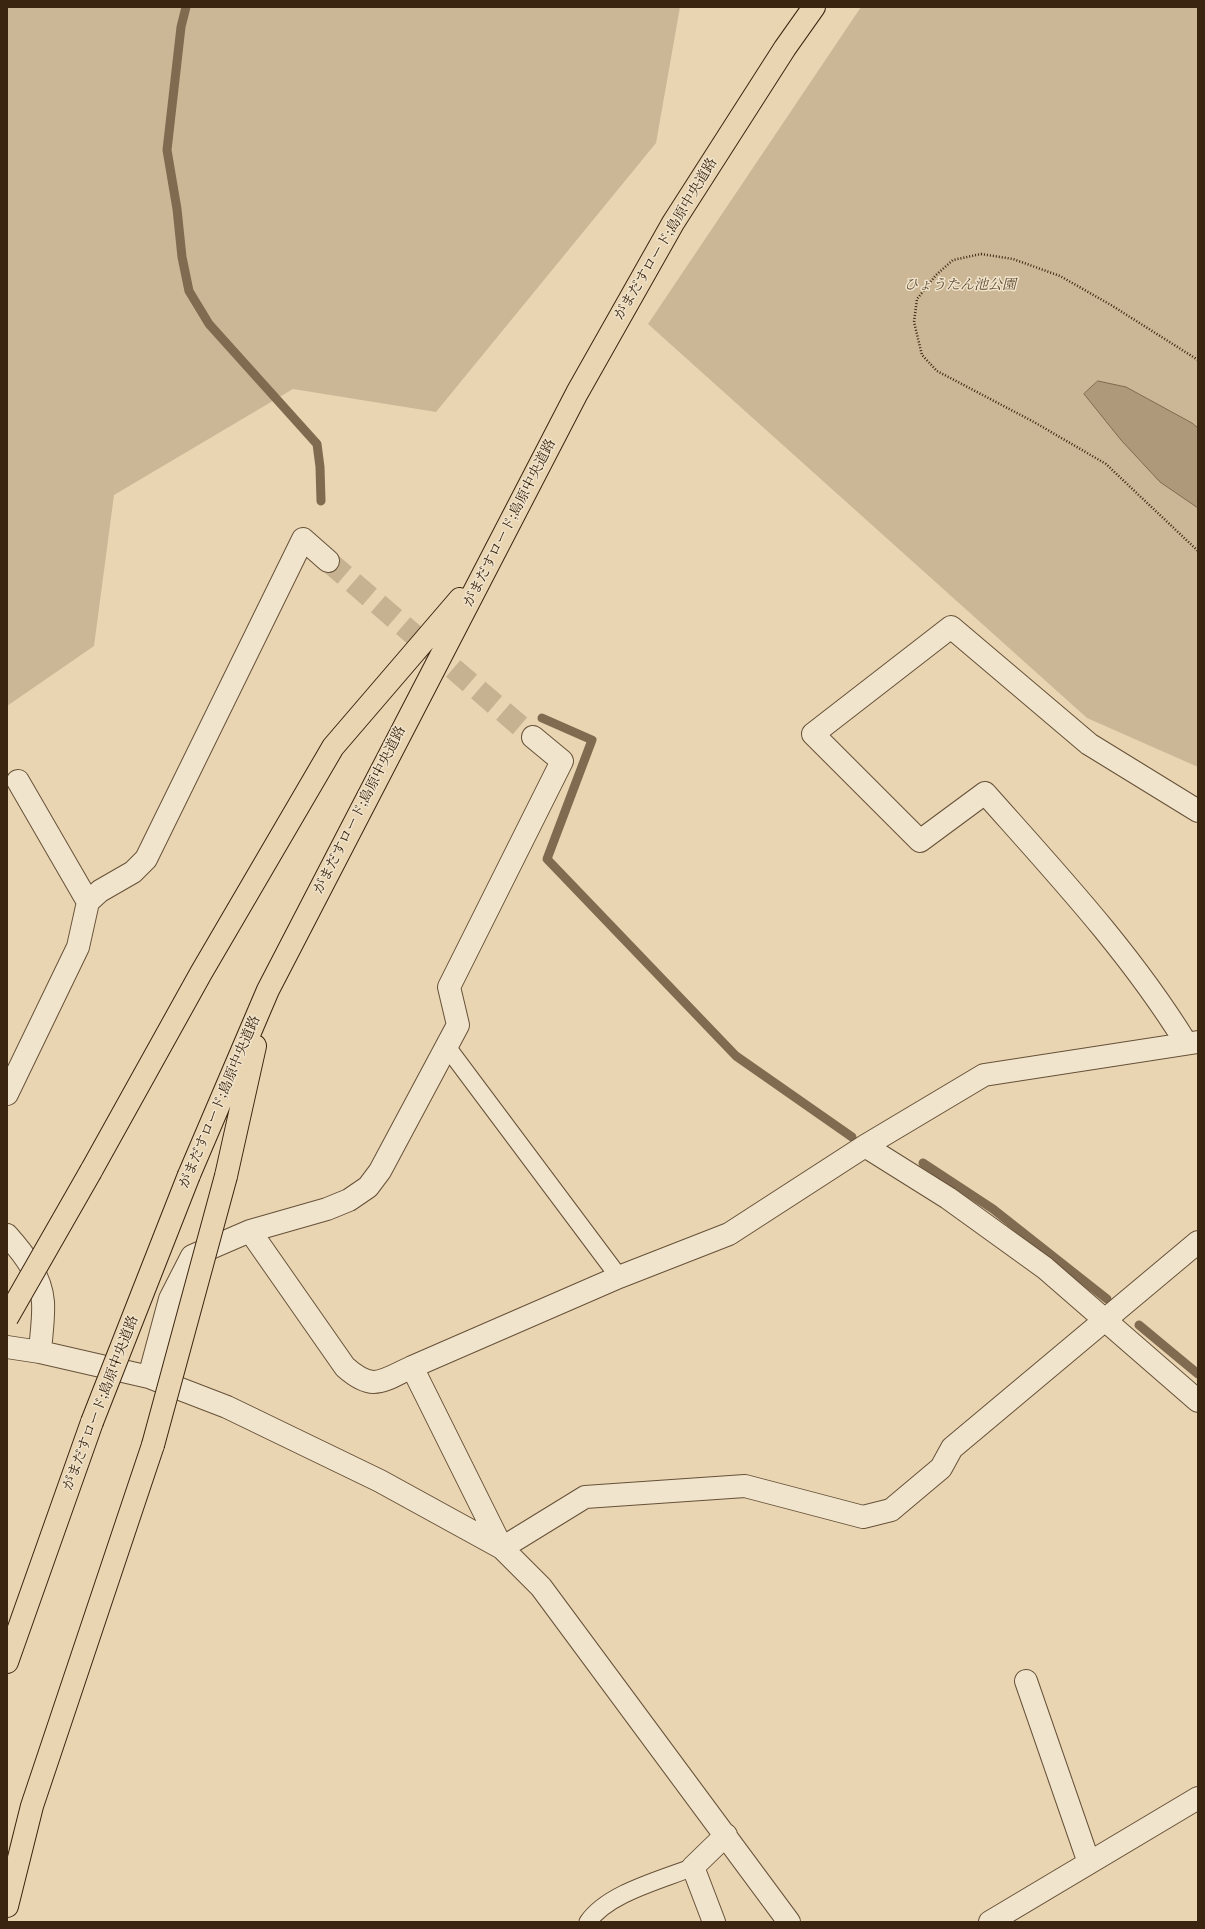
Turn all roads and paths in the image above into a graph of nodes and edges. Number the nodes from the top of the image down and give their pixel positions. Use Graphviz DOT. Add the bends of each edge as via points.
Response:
graph roads {
  1 [pos="814,7"];
  2 [pos="1198,360"];
  3 [pos="1198,552"];
  4 [pos="328,561"];
  5 [pos="485,570"];
  6 [pos="533,737"];
  7 [pos="18,781"];
  8 [pos="1198,812"];
  9 [pos="88,902"];
  10 [pos="268,990"];
  11 [pos="1192,1042"];
  12 [pos="447,1047"];
  13 [pos="7,1094"];
  14 [pos="865,1146"];
  15 [pos="250,1231"];
  16 [pos="7,1235"];
  17 [pos="1198,1242"];
  18 [pos="619,1277"];
  19 [pos="7,1318"];
  20 [pos="1105,1320"];
  21 [pos="7,1347"];
  22 [pos="40,1352"];
  23 [pos="412,1367"];
  24 [pos="149,1377"];
  25 [pos="1198,1401"];
  26 [pos="502,1548"];
  27 [pos="7,1662"];
  28 [pos="1026,1681"];
  29 [pos="1198,1798"];
  30 [pos="726,1835"];
  31 [pos="1089,1863"];
  32 [pos="693,1867"];
  33 [pos="7,1906"];
  34 [pos="588,1922"];
  35 [pos="714,1922"];
  36 [pos="789,1922"];
  37 [pos="990,1922"];
  1 -- 5 [label="highway, がまだすロード;島原中央道路" via="673,223 577,393"];
  2 -- 3 [label="path" via="1060,276 1013,259 981,254 953,260 936,275 917,298 914,322 922,355 937,371 1034,422 1106,464"];
  4 -- 9 [label="street" via="303,539 146,859 133,872"];
  5 -- 10 [label="highway, がまだすロード;島原中央道路"];
  5 -- 19 [label="highway, bridge" via="333,747 201,973"];
  6 -- 12 [label="street" via="562,761 449,987 458,1025"];
  7 -- 9 [label="street"];
  8 -- 11 [label="street" via="1089,744 951,627 813,734 920,841 986,793 1096,918"];
  9 -- 13 [label="street" via="78,947"];
  10 -- 27 [label="highway, がまだすロード;島原中央道路, bridge" via="190,1175 92,1422"];
  10 -- 33 [label="highway, bridge" via="226,1176 152,1445 32,1806"];
  11 -- 14 [label="street" via="984,1076"];
  12 -- 15 [label="street" via="380,1171 368,1187 349,1200 327,1209"];
  12 -- 18 [label="lane"];
  14 -- 18 [label="street" via="729,1234"];
  14 -- 20 [label="street" via="961,1207 1045,1268"];
  15 -- 23 [label="street" via="345,1367 356,1377 369,1383 376,1382"];
  15 -- 24 [label="street" via="192,1256 170,1299"];
  16 -- 22 [label="street" via="24,1254 36,1278 43,1302"];
  17 -- 20 [label="street"];
  18 -- 23 [label="street"];
  20 -- 25 [label="street"];
  20 -- 26 [label="street" via="952,1448 941,1468 891,1510 863,1517 745,1486 584,1497"];
  21 -- 22 [label="street"];
  22 -- 24 [label="street"];
  23 -- 26 [label="street"];
  24 -- 26 [label="street" via="227,1408 380,1481"];
  26 -- 30 [label="street" via="540,1587"];
  28 -- 31 [label="street"];
  29 -- 31 [label="street"];
  30 -- 32 [label="street"];
  30 -- 36 [label="street"];
  31 -- 37 [label="street"];
  32 -- 34 [label="lane" via="620,1896 594,1912"];
  32 -- 35 [label="street"];
}
